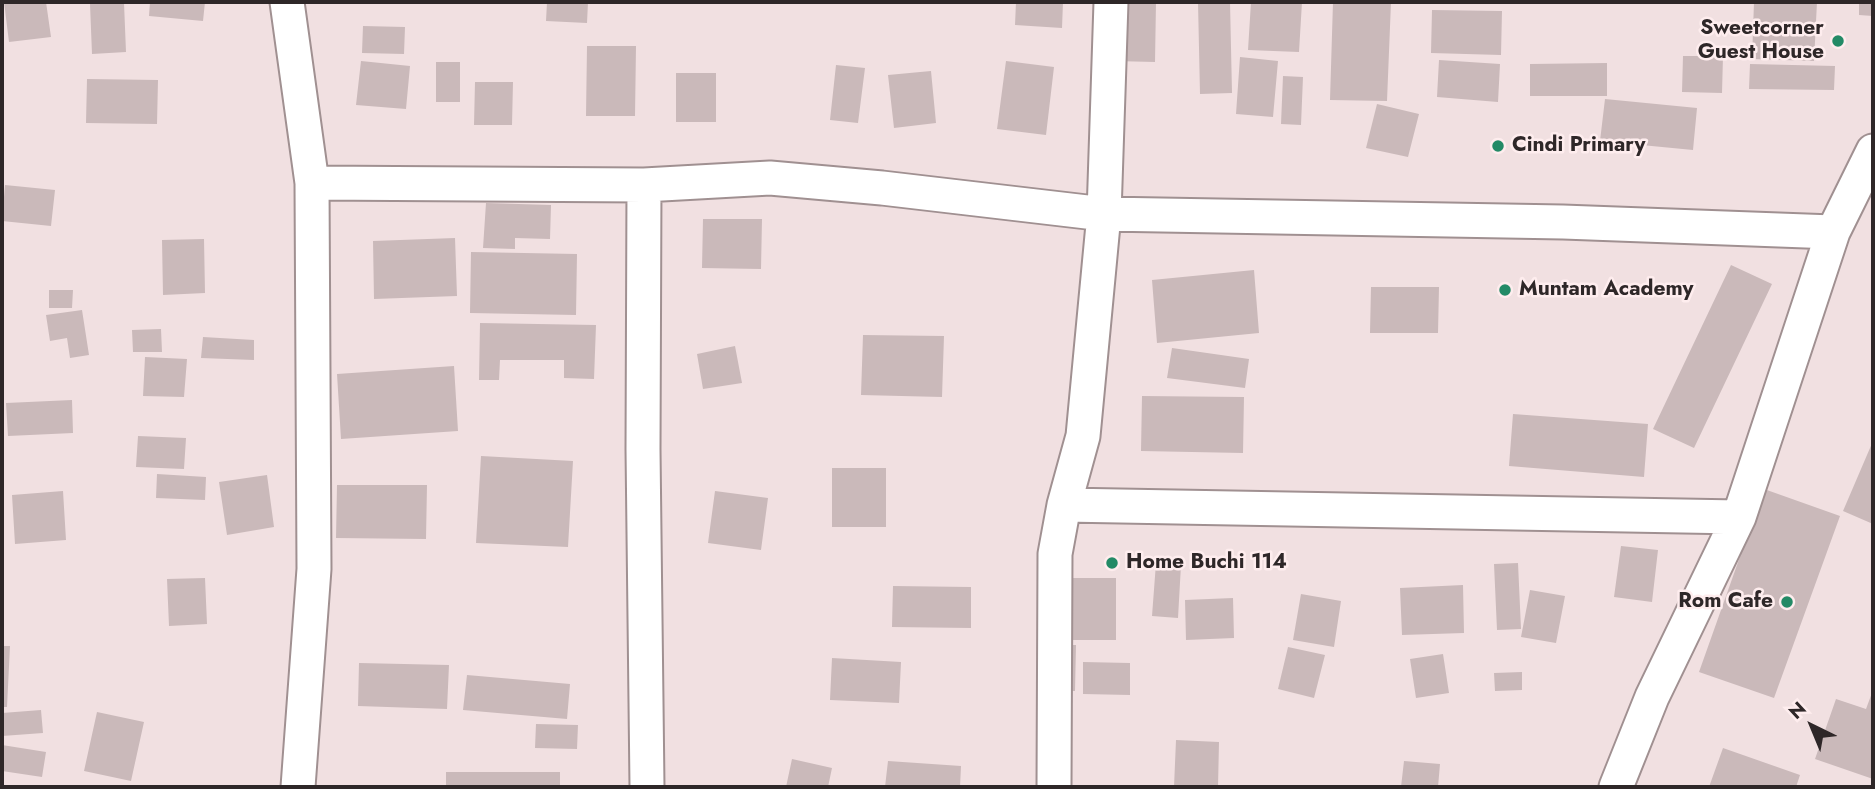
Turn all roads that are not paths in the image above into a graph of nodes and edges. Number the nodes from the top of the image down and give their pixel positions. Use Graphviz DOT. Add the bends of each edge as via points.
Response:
graph roads {
  1 [pos="287,2"];
  2 [pos="1111,2"];
  3 [pos="1873,151"];
  4 [pos="312,183"];
  5 [pos="644,185"];
  6 [pos="1104,214"];
  7 [pos="1833,232"];
  8 [pos="1064,505"];
  9 [pos="1740,517"];
  10 [pos="298,787"];
  11 [pos="647,787"];
  12 [pos="1054,787"];
  13 [pos="1616,787"];
  1 -- 4 [label="street"];
  2 -- 6 [label="street"];
  3 -- 7 [label="street"];
  4 -- 5 [label="street"];
  4 -- 10 [label="street" via="314,569"];
  5 -- 6 [label="street" via="770,178"];
  5 -- 11 [label="street"];
  6 -- 7 [label="street"];
  6 -- 8 [label="street" via="1083,436"];
  7 -- 9 [label="street"];
  8 -- 9 [label="street"];
  8 -- 12 [label="street" via="1055,554"];
  9 -- 13 [label="street" via="1652,696"];
}
